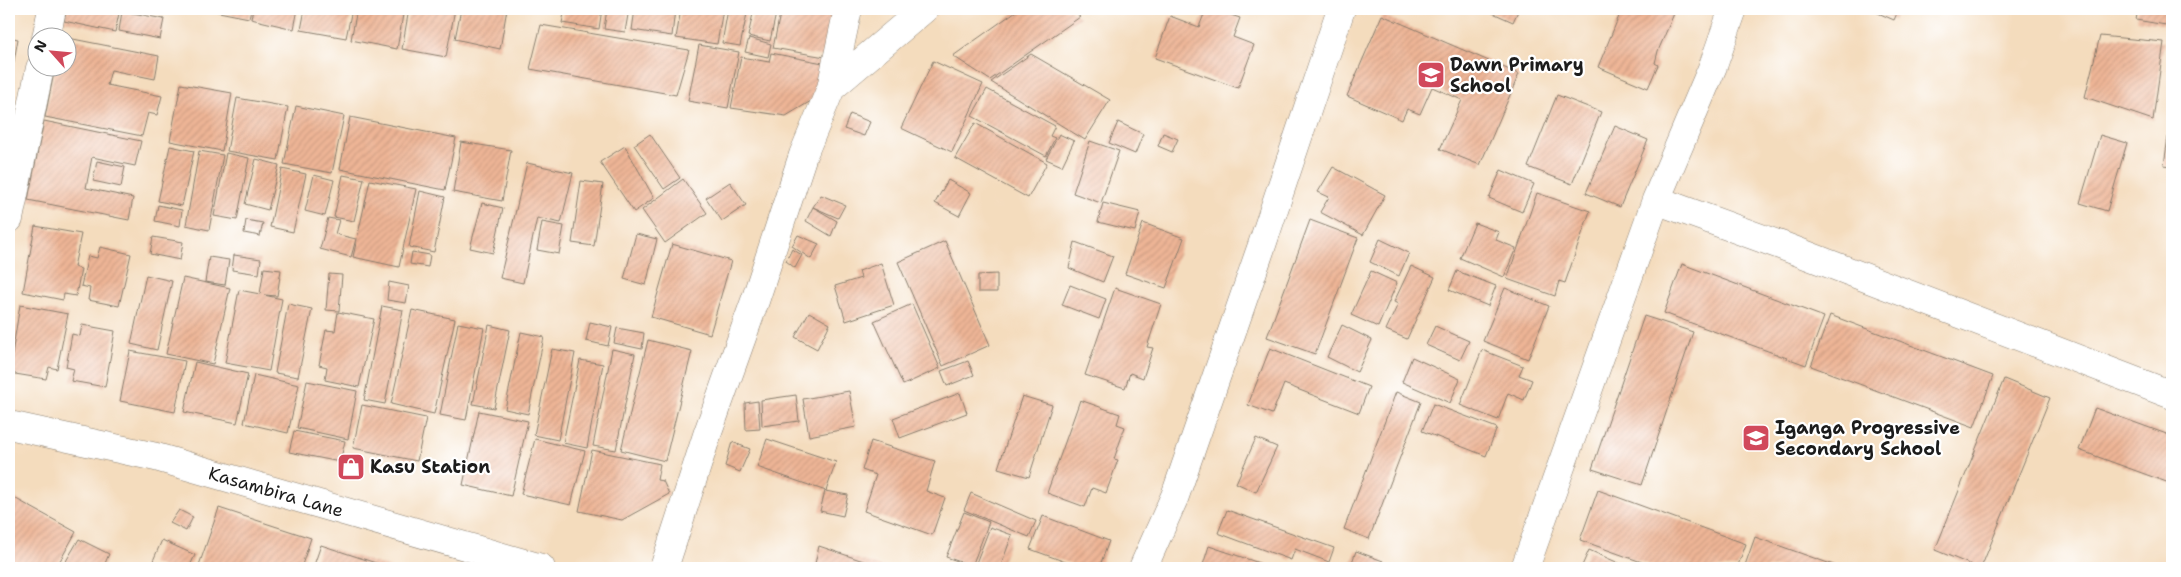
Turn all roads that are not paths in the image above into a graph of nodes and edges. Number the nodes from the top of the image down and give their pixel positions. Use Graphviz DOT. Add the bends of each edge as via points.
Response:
graph roads {
  1 [pos="52,9"];
  2 [pos="848,9"];
  3 [pos="924,9"];
  4 [pos="1341,9"];
  5 [pos="1733,9"];
  6 [pos="48,28"];
  7 [pos="38,78"];
  8 [pos="831,88"];
  9 [pos="1656,200"];
  10 [pos="9,219"];
  11 [pos="2172,395"];
  12 [pos="9,425"];
  13 [pos="541,568"];
  14 [pos="664,568"];
  15 [pos="1144,568"];
  16 [pos="1525,568"];
  1 -- 6 [label="street"];
  2 -- 8 [label="street"];
  3 -- 8 [label="street"];
  4 -- 15 [label="street" via="1175,496"];
  5 -- 9 [label="street" via="1714,66"];
  7 -- 10 [label="street"];
  8 -- 14 [label="street" via="803,155"];
  9 -- 11 [label="street"];
  9 -- 16 [label="street"];
  12 -- 13 [label="street, Kasambira Lane" via="156,457"];
}
